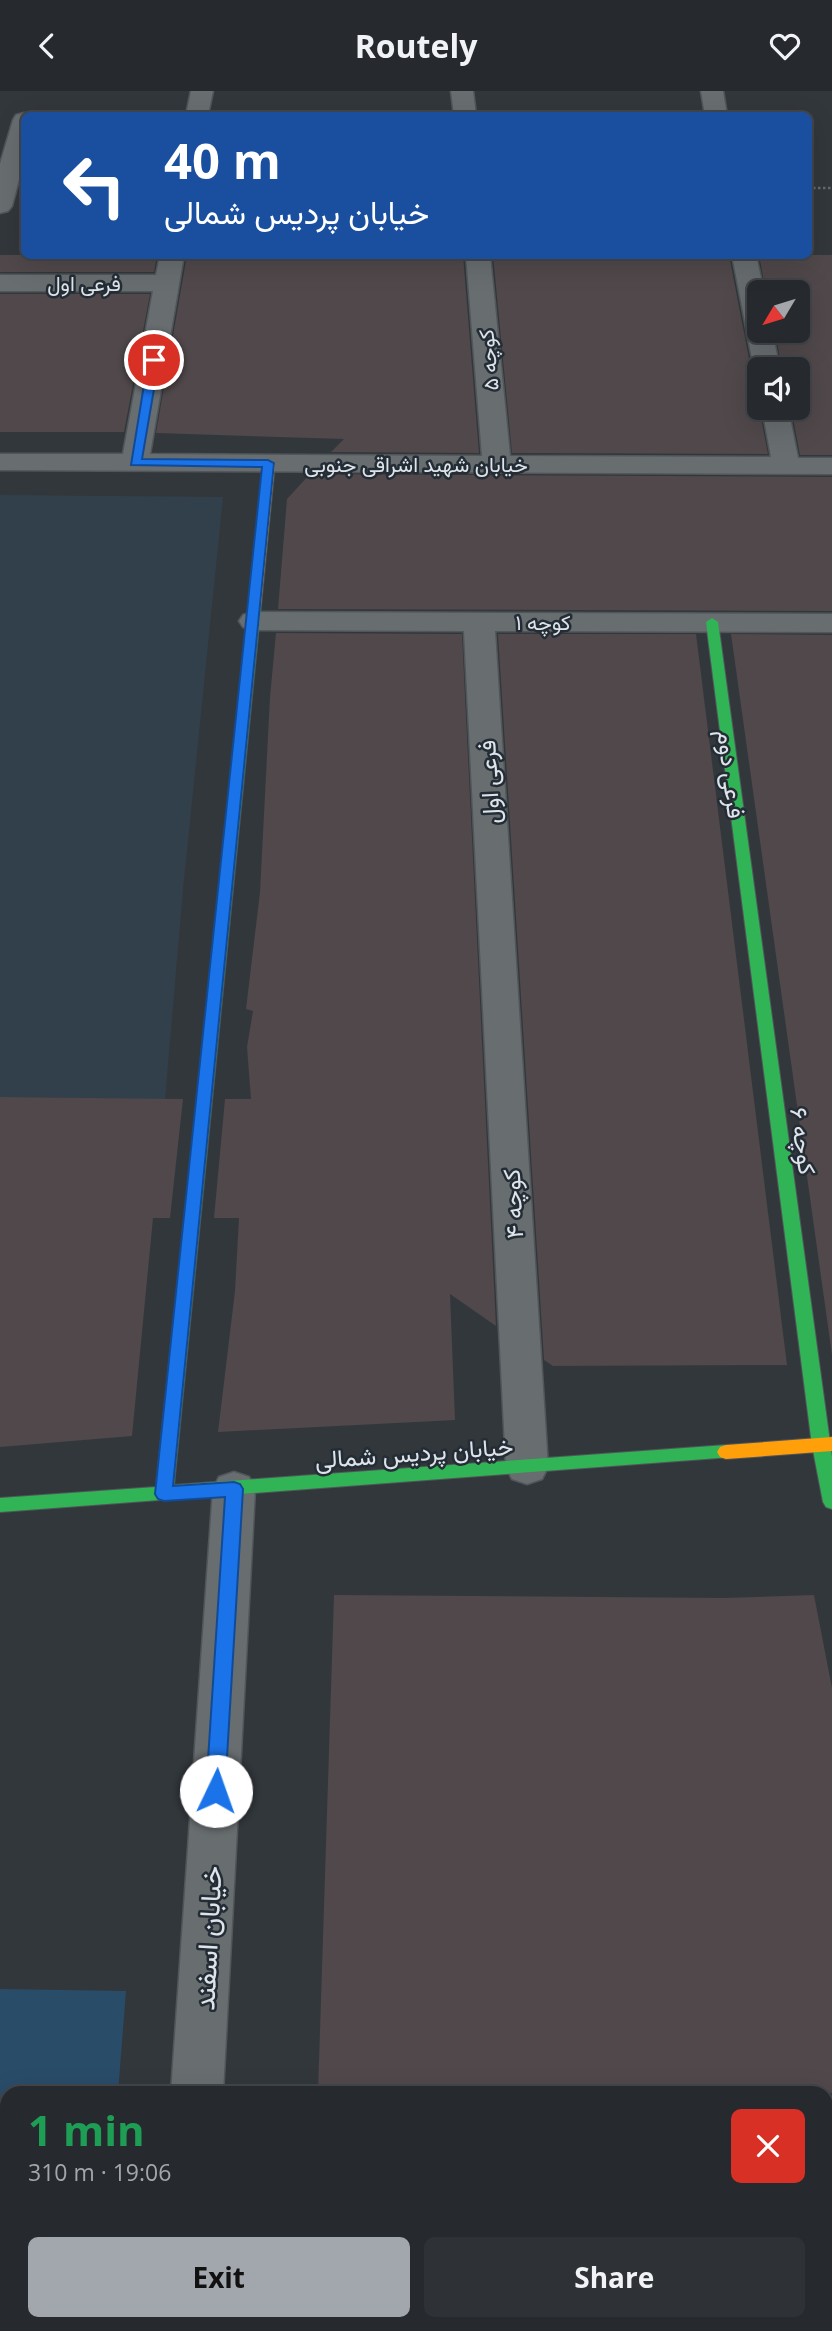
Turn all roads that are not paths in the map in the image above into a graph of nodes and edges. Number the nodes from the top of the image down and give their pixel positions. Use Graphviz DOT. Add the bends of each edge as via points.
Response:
graph roads {
  1 [pos="202,91"];
  2 [pos="462,91"];
  3 [pos="712,91"];
  4 [pos="198,112"];
  5 [pos="465,112"];
  6 [pos="716,112"];
  7 [pos="21,144"];
  8 [pos="0,206"];
  9 [pos="171,259"];
  10 [pos="478,259"];
  11 [pos="745,259"];
  12 [pos="0,283"];
  13 [pos="167,283"];
  14 [pos="765,357"];
  15 [pos="777,420"];
  16 [pos="0,462"];
  17 [pos="135,463"];
  18 [pos="268,463"];
  19 [pos="497,464"];
  20 [pos="786,466"];
  21 [pos="832,466"];
  22 [pos="254,621"];
  23 [pos="479,622"];
  24 [pos="712,622"];
  25 [pos="832,623"];
  26 [pos="752,926"];
  27 [pos="497,942"];
  28 [pos="826,1445"];
  29 [pos="527,1467"];
  30 [pos="234,1489"];
  31 [pos="164,1494"];
  32 [pos="832,1502"];
  33 [pos="0,1505"];
  34 [pos="197,2086"];
  1 -- 4 [label="street"];
  2 -- 5 [label="street"];
  3 -- 6 [label="street"];
  7 -- 8 [label="street"];
  9 -- 13 [label="street"];
  10 -- 19 [label="street, کوچه ۵"];
  11 -- 14 [label="street"];
  12 -- 13 [label="street, فرعی اول"];
  13 -- 17 [label="street"];
  15 -- 20 [label="street"];
  16 -- 17 [label="street, خیابان شهید اشراقی جنوبی"];
  17 -- 18 [label="street, خیابان شهید اشراقی جنوبی"];
  18 -- 19 [label="street, خیابان شهید اشراقی جنوبی"];
  18 -- 22 [label="street"];
  19 -- 20 [label="street, خیابان شهید اشراقی جنوبی"];
  20 -- 21 [label="street, خیابان شهید اشراقی جنوبی"];
  22 -- 23 [label="street, کوچه ۱"];
  22 -- 31 [label="street"];
  23 -- 24 [label="street, کوچه ۱"];
  23 -- 27 [label="street, فرعی اول"];
  24 -- 25 [label="street, کوچه ۱"];
  24 -- 26 [label="street, فرعی دوم"];
  26 -- 28 [label="street, کوچه ۶"];
  27 -- 29 [label="street, کوچه ۴"];
  28 -- 29 [label="street, خیابان پردیس شمالی"];
  28 -- 32 [label="street, کوچه ۶"];
  29 -- 30 [label="street, خیابان پردیس شمالی"];
  30 -- 31 [label="street, خیابان پردیس شمالی"];
  30 -- 34 [label="street, خیابان اسفند"];
  31 -- 33 [label="street, خیابان پردیس شمالی"];
}
